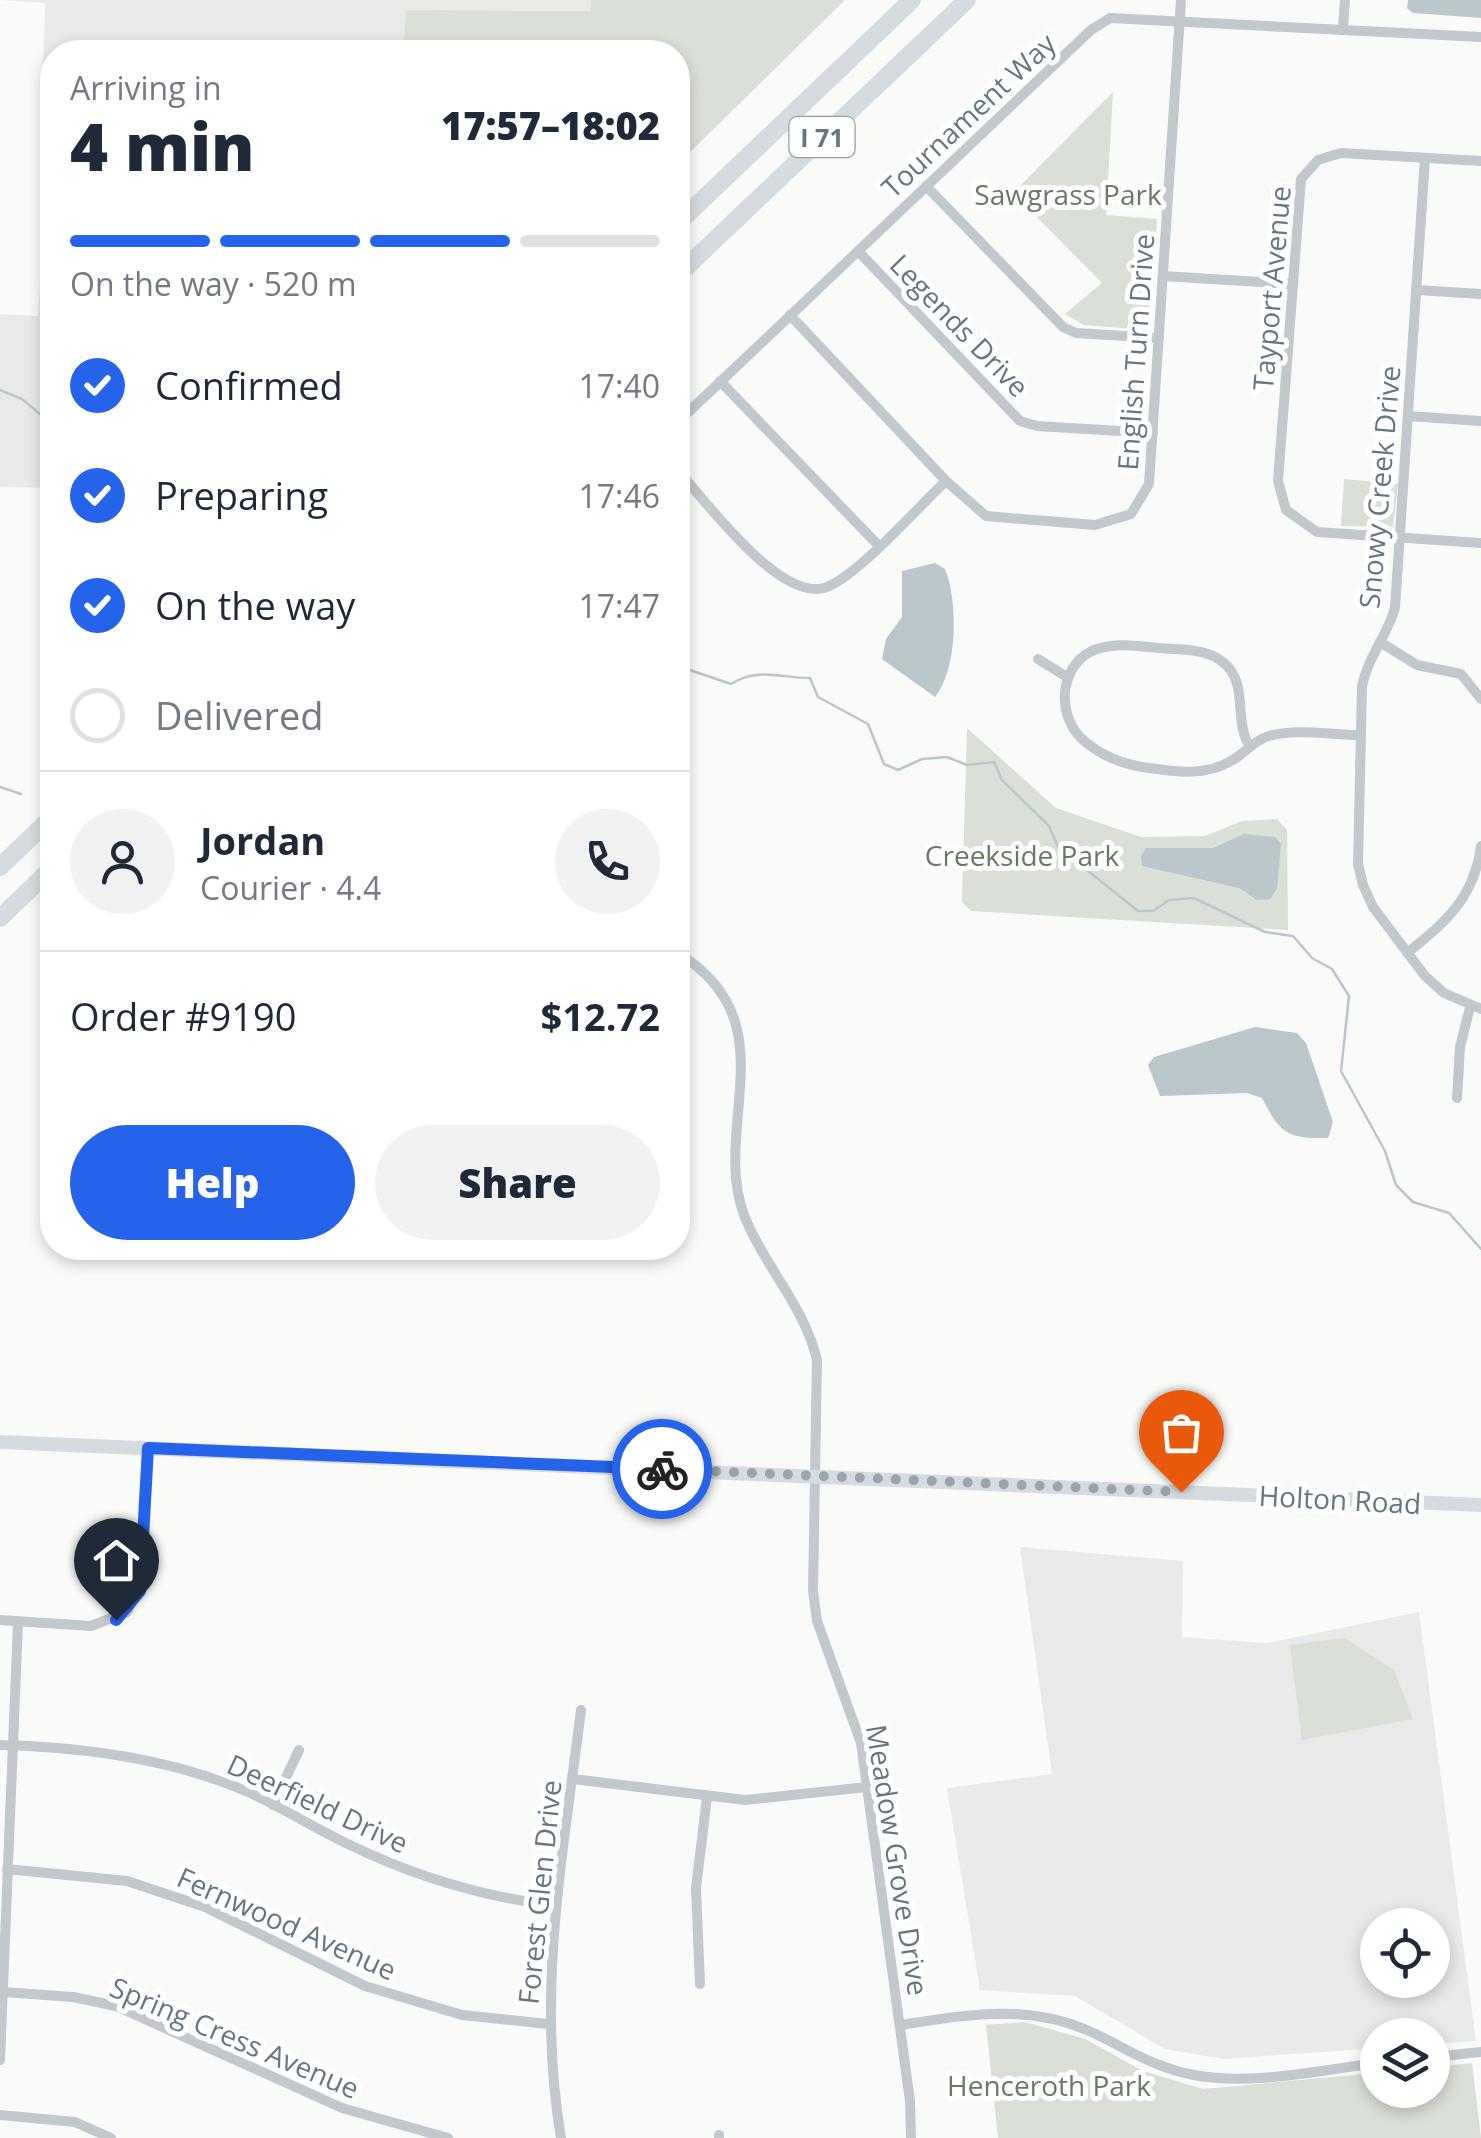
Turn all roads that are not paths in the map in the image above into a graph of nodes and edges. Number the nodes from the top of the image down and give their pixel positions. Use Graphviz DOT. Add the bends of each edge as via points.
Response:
graph roads {
  1 [pos="912,0"];
  2 [pos="967,0"];
  3 [pos="1181,0"];
  4 [pos="1345,0"];
  5 [pos="1180,19"];
  6 [pos="1343,28"];
  7 [pos="1481,37"];
  8 [pos="1425,158"];
  9 [pos="1481,162"];
  10 [pos="926,186"];
  11 [pos="690,212"];
  12 [pos="858,251"];
  13 [pos="690,264"];
  14 [pos="1163,276"];
  15 [pos="1291,284"];
  16 [pos="1416,290"];
  17 [pos="1481,294"];
  18 [pos="790,315"];
  19 [pos="1159,338"];
  20 [pos="720,381"];
  21 [pos="690,410"];
  22 [pos="1408,416"];
  23 [pos="1481,420"];
  24 [pos="1153,433"];
  25 [pos="946,481"];
  26 [pos="690,483"];
  27 [pos="1400,538"];
  28 [pos="1481,543"];
  29 [pos="878,545"];
  30 [pos="1380,642"];
  31 [pos="1038,659"];
  32 [pos="1066,677"];
  33 [pos="1481,699"];
  34 [pos="1360,735"];
  35 [pos="1250,747"];
  36 [pos="40,829"];
  37 [pos="1481,846"];
  38 [pos="0,867"];
  39 [pos="40,880"];
  40 [pos="0,918"];
  41 [pos="1407,952"];
  42 [pos="690,964"];
  43 [pos="1476,1008"];
  44 [pos="1458,1098"];
  45 [pos="0,1442"];
  46 [pos="148,1448"];
  47 [pos="816,1476"];
  48 [pos="1481,1505"];
  49 [pos="0,1620"];
  50 [pos="18,1623"];
  51 [pos="582,1710"];
  52 [pos="6,1745"];
  53 [pos="299,1750"];
  54 [pos="572,1779"];
  55 [pos="867,1787"];
  56 [pos="707,1797"];
  57 [pos="273,1805"];
  58 [pos="6,1869"];
  59 [pos="556,1906"];
  60 [pos="700,1984"];
  61 [pos="3,1992"];
  62 [pos="548,2024"];
  63 [pos="900,2025"];
  64 [pos="1481,2052"];
  65 [pos="1450,2055"];
  66 [pos="0,2060"];
  67 [pos="1360,2065"];
  68 [pos="0,2115"];
  69 [pos="111,2138"];
  70 [pos="448,2138"];
  71 [pos="561,2138"];
  72 [pos="911,2138"];
  1 -- 11 [label="highway, I 71"];
  2 -- 13 [label="highway, I 71"];
  3 -- 5 [label="street, English Turn Drive"];
  4 -- 6 [label="street"];
  5 -- 6 [label="street, Tournament Way"];
  5 -- 10 [label="street, Tournament Way" via="1122,16 1099,24"];
  5 -- 14 [label="street, English Turn Drive"];
  6 -- 7 [label="street, Tournament Way"];
  8 -- 9 [label="street, Tayport Avenue"];
  8 -- 15 [label="street, Tayport Avenue" via="1341,153 1318,160 1298,194"];
  8 -- 16 [label="street, Snowy Creek Drive"];
  10 -- 12 [label="street, Tournament Way"];
  10 -- 19 [label="street" via="1063,327"];
  12 -- 18 [label="street, Tournament Way"];
  12 -- 24 [label="street, Legends Drive" via="1020,420"];
  14 -- 15 [label="street"];
  14 -- 19 [label="street, English Turn Drive"];
  15 -- 27 [label="street, Tayport Avenue" via="1278,481 1286,510 1328,534"];
  16 -- 17 [label="street"];
  16 -- 22 [label="street, Snowy Creek Drive"];
  18 -- 20 [label="street, Tournament Way"];
  18 -- 25 [label="street, English Turn Drive"];
  19 -- 24 [label="street, English Turn Drive"];
  20 -- 21 [label="street, Tournament Way"];
  20 -- 29 [label="street"];
  22 -- 23 [label="street"];
  22 -- 27 [label="street, Snowy Creek Drive"];
  24 -- 25 [label="street, English Turn Drive" via="1143,499 1132,514 1105,524 991,518"];
  25 -- 29 [label="street"];
  26 -- 29 [label="street" via="794,586 834,584"];
  27 -- 28 [label="street"];
  27 -- 30 [label="street, Snowy Creek Drive" via="1395,608"];
  30 -- 33 [label="street" via="1416,666 1461,674"];
  30 -- 34 [label="street, Snowy Creek Drive" via="1362,686"];
  31 -- 32 [label="street"];
  32 -- 35 [label="street" via="1072,728 1126,764 1208,771"];
  32 -- 35 [label="street" via="1080,658 1106,646 1217,657 1237,682 1237,715"];
  34 -- 35 [label="street" via="1281,734"];
  34 -- 41 [label="street, Snowy Creek Drive" via="1359,874 1373,907"];
  36 -- 38 [label="highway"];
  37 -- 41 [label="street" via="1462,904"];
  39 -- 40 [label="highway"];
  41 -- 43 [label="street, Snowy Creek Drive" via="1444,993"];
  42 -- 47 [label="street, Meadow Grove Drive" via="711,983 740,1042 739,1197 814,1347"];
  43 -- 44 [label="street" via="1460,1047"];
  45 -- 46 [label="street, Holton Road"];
  46 -- 47 [label="street, Holton Road"];
  46 -- 50 [label="street" via="142,1578 134,1602 104,1624"];
  47 -- 48 [label="street, Holton Road"];
  47 -- 55 [label="street, Meadow Grove Drive" via="817,1621 857,1726"];
  49 -- 50 [label="street"];
  50 -- 52 [label="street"];
  51 -- 54 [label="street, Forest Glen Drive"];
  52 -- 57 [label="street, Deerfield Drive" via="157,1763"];
  52 -- 58 [label="street"];
  53 -- 57 [label="street"];
  54 -- 56 [label="street"];
  54 -- 59 [label="street, Forest Glen Drive"];
  55 -- 56 [label="street" via="766,1800"];
  55 -- 63 [label="street, Meadow Grove Drive"];
  56 -- 60 [label="street" via="696,1888"];
  57 -- 59 [label="street, Deerfield Drive" via="446,1884"];
  58 -- 61 [label="street"];
  58 -- 62 [label="street, Fernwood Avenue" via="127,1881 205,1907 366,1986 462,2015"];
  59 -- 62 [label="street, Forest Glen Drive"];
  61 -- 66 [label="street"];
  61 -- 70 [label="street, Spring Cress Avenue" via="116,2006 342,2108"];
  62 -- 71 [label="street, Forest Glen Drive"];
  63 -- 67 [label="street" via="1029,2013 1093,2032 1147,2063 1223,2078"];
  63 -- 72 [label="street, Meadow Grove Drive"];
  64 -- 65 [label="street"];
  68 -- 69 [label="street" via="75,2122"];
}
